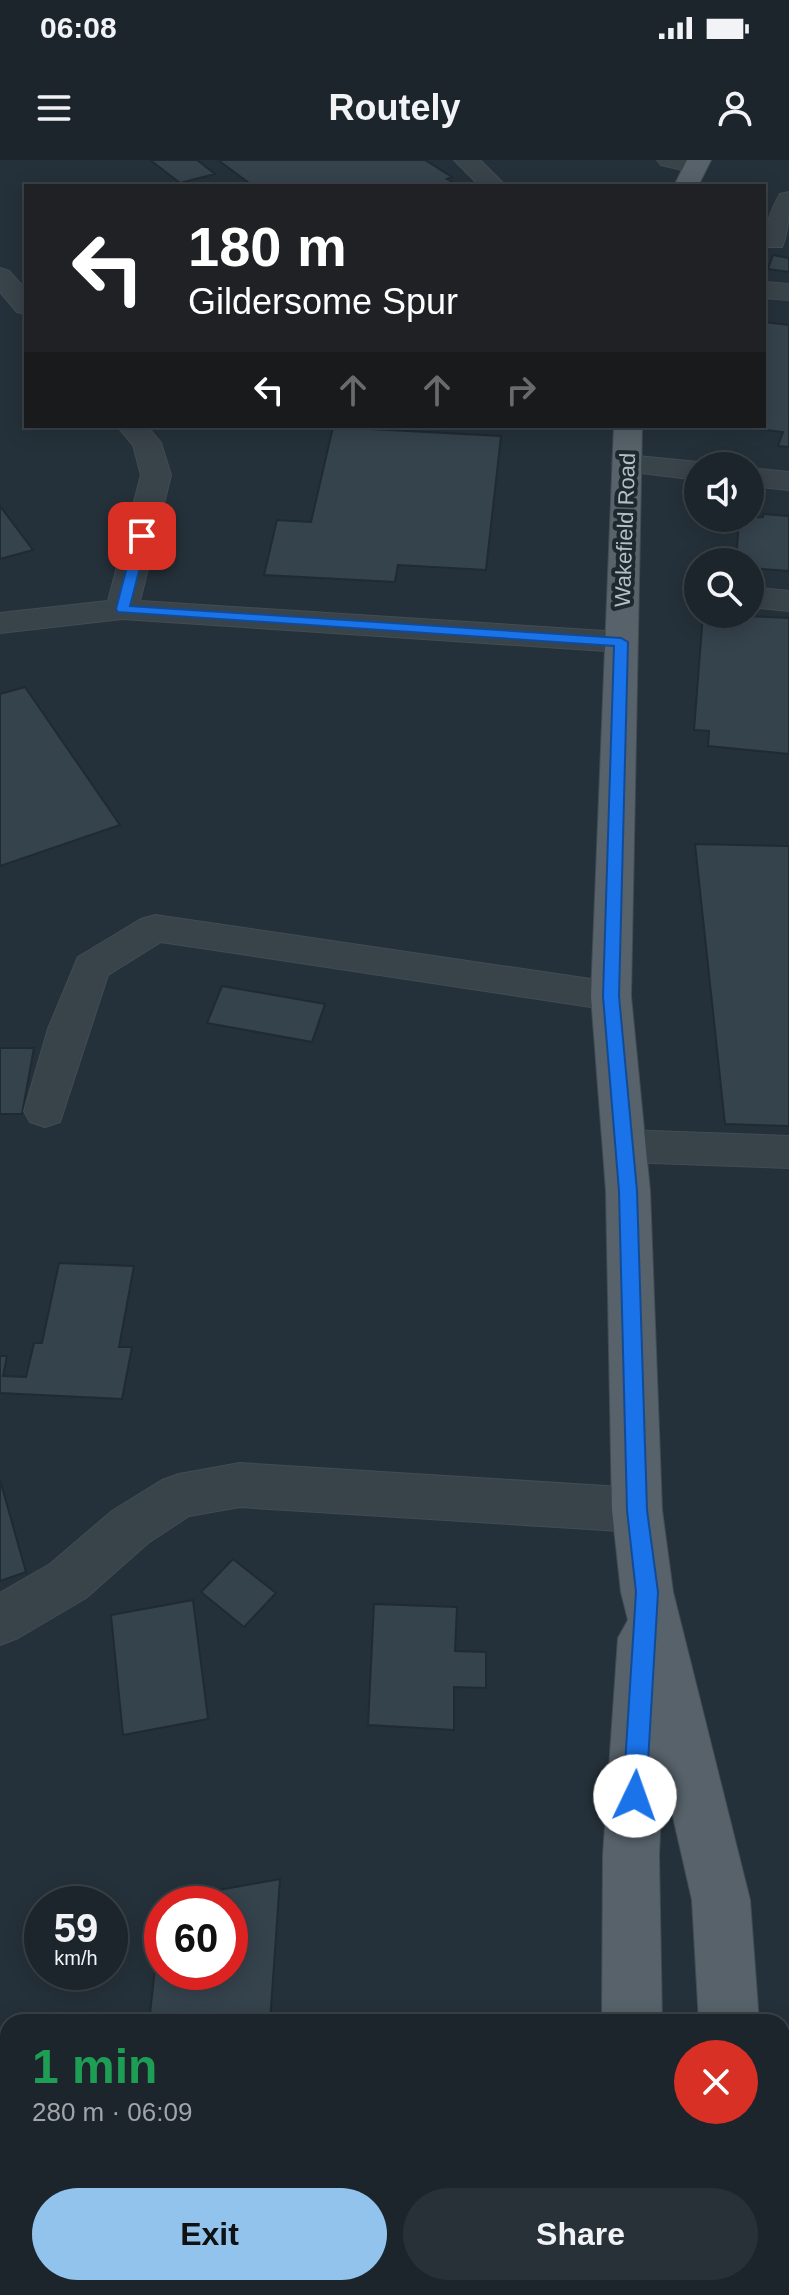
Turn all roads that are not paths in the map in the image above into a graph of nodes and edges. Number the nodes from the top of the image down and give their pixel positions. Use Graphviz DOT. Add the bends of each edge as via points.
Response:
graph roads {
  1 [pos="466,160"];
  2 [pos="669,160"];
  3 [pos="694,176"];
  4 [pos="492,184"];
  5 [pos="766,194"];
  6 [pos="789,198"];
  7 [pos="773,242"];
  8 [pos="0,276"];
  9 [pos="766,290"];
  10 [pos="789,292"];
  11 [pos="24,304"];
  12 [pos="133,428"];
  13 [pos="628,445"];
  14 [pos="684,466"];
  15 [pos="764,478"];
  16 [pos="789,481"];
  17 [pos="764,598"];
  18 [pos="789,601"];
  19 [pos="122,609"];
  20 [pos="0,623"];
  21 [pos="621,642"];
  22 [pos="611,996"];
  23 [pos="45,1111"];
  24 [pos="624,1146"];
  25 [pos="789,1152"];
  26 [pos="637,1510"];
  27 [pos="647,1592"];
  28 [pos="0,1621"];
  29 [pos="632,2014"];
  30 [pos="728,2014"];
  1 -- 4 [label="street"];
  2 -- 3 [label="street"];
  5 -- 6 [label="street"];
  6 -- 7 [label="street"];
  8 -- 11 [label="street"];
  9 -- 10 [label="street"];
  12 -- 19 [label="street" via="147,443 156,475"];
  13 -- 14 [label="street"];
  13 -- 21 [label="main road, Wakefield Road"];
  15 -- 16 [label="street"];
  17 -- 18 [label="street"];
  19 -- 20 [label="street"];
  19 -- 21 [label="street"];
  21 -- 22 [label="main road, Wakefield Road"];
  22 -- 23 [label="street" via="155,928 92,967"];
  22 -- 24 [label="main road, Wakefield Road"];
  24 -- 25 [label="street"];
  24 -- 26 [label="main road, Wakefield Road"];
  26 -- 27 [label="main road, Wakefield Road"];
  26 -- 28 [label="street" via="225,1487 179,1496 130,1527 68,1581"];
  27 -- 29 [label="main road, Wakefield Road" via="631,1855"];
  27 -- 30 [label="main road, Wakefield Road" via="721,1900"];
}
